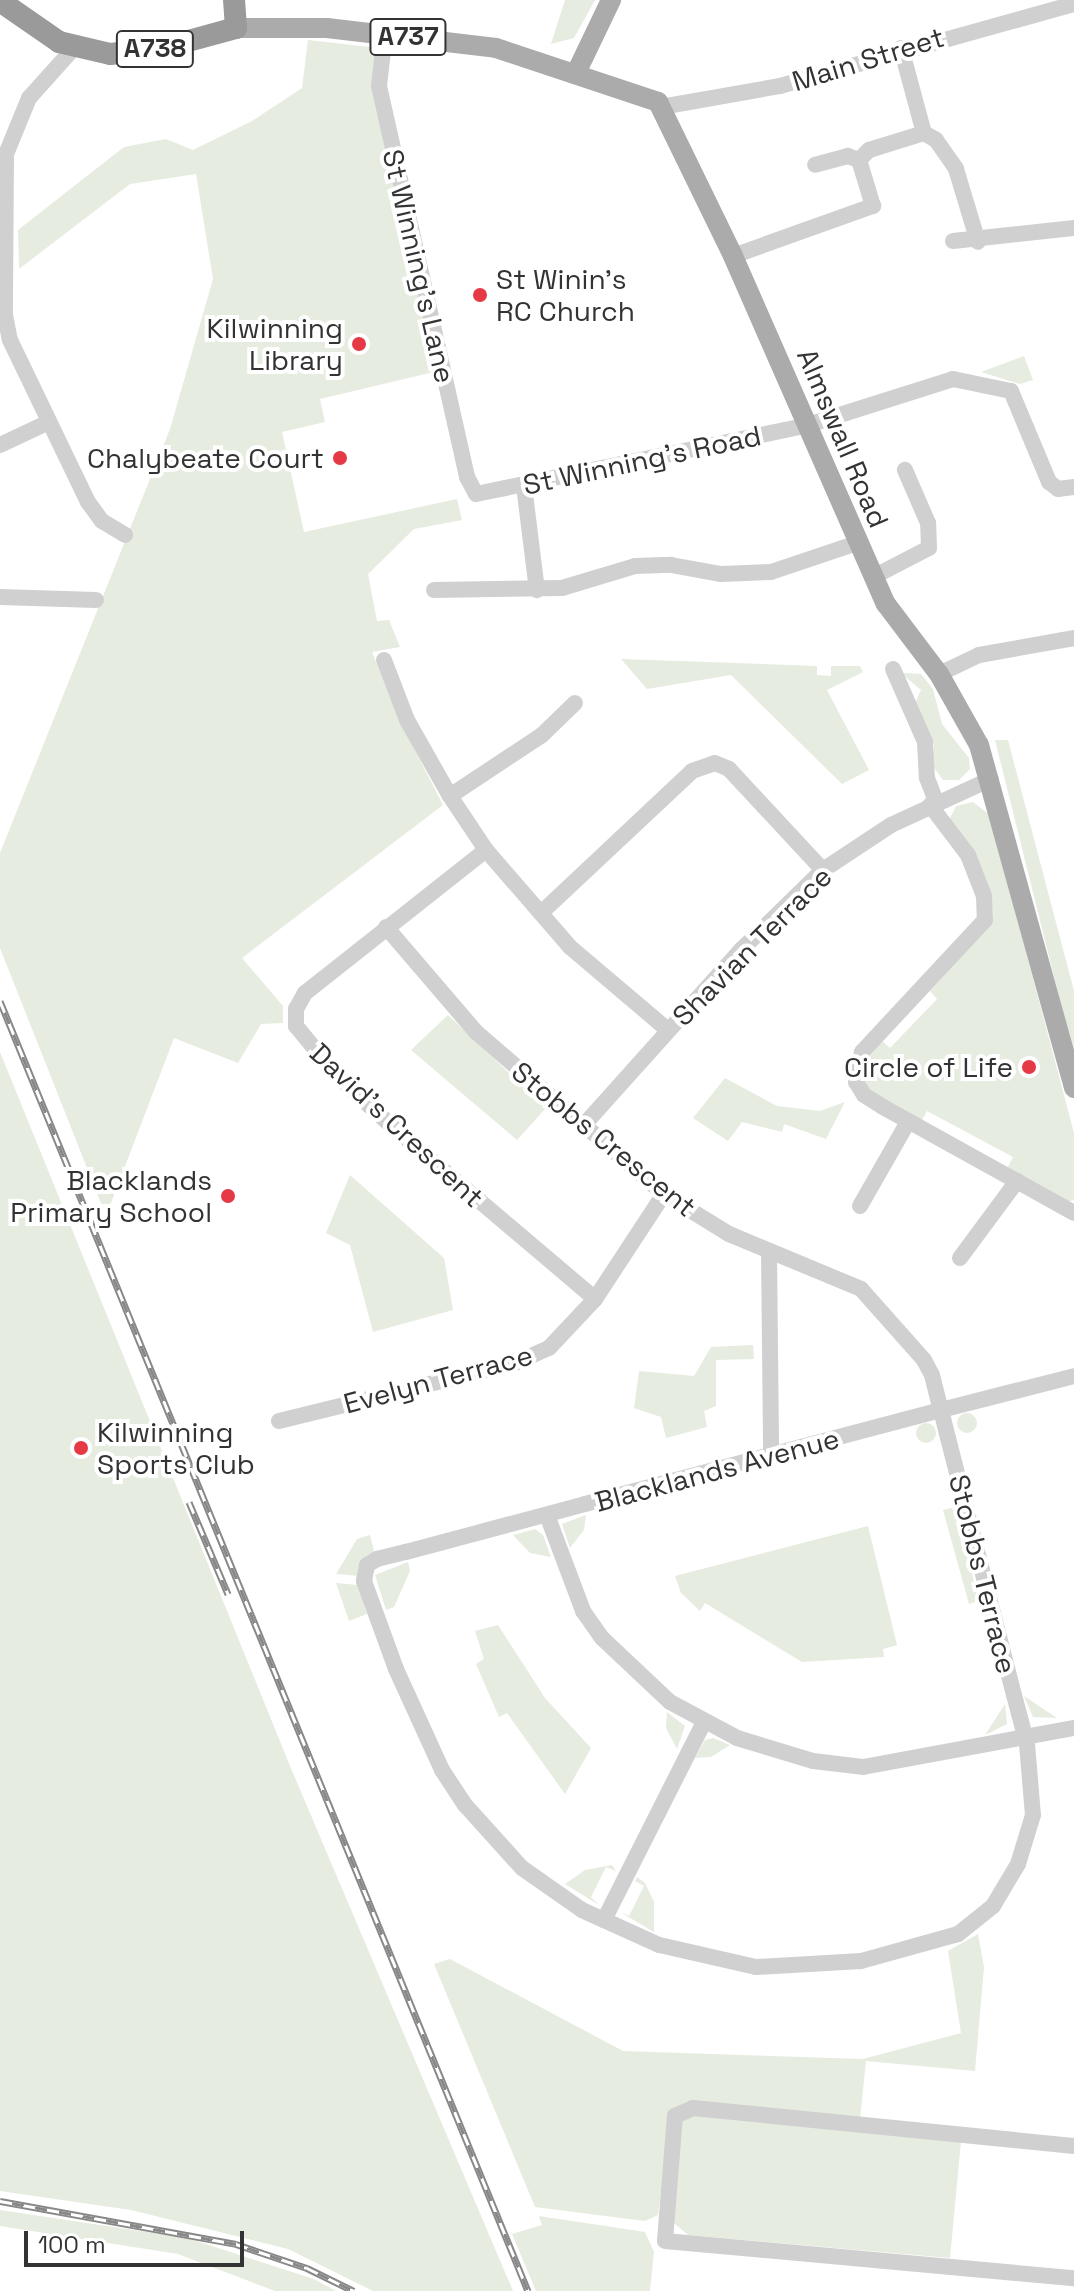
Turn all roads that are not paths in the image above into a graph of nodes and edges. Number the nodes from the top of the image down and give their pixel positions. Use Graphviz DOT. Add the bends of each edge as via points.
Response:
graph roads {
  1 [pos="234,0"];
  2 [pos="611,0"];
  3 [pos="0,1"];
  4 [pos="1074,4"];
  5 [pos="236,28"];
  6 [pos="385,34"];
  7 [pos="901,48"];
  8 [pos="73,49"];
  9 [pos="577,71"];
  10 [pos="661,107"];
  11 [pos="924,133"];
  12 [pos="859,160"];
  13 [pos="815,165"];
  14 [pos="2,168"];
  15 [pos="1074,228"];
  16 [pos="953,241"];
  17 [pos="978,242"];
  18 [pos="733,256"];
  19 [pos="49,422"];
  20 [pos="808,425"];
  21 [pos="0,445"];
  22 [pos="905,470"];
  23 [pos="524,486"];
  24 [pos="1074,487"];
  25 [pos="476,494"];
  26 [pos="125,535"];
  27 [pos="857,543"];
  28 [pos="873,577"];
  29 [pos="434,590"];
  30 [pos="537,590"];
  31 [pos="0,597"];
  32 [pos="96,600"];
  33 [pos="1074,638"];
  34 [pos="384,660"];
  35 [pos="893,669"];
  36 [pos="939,674"];
  37 [pos="575,703"];
  38 [pos="991,779"];
  39 [pos="450,796"];
  40 [pos="933,804"];
  41 [pos="486,850"];
  42 [pos="823,870"];
  43 [pos="541,913"];
  44 [pos="386,927"];
  45 [pos="668,1030"];
  46 [pos="1074,1088"];
  47 [pos="908,1122"];
  48 [pos="583,1126"];
  49 [pos="1017,1181"];
  50 [pos="664,1194"];
  51 [pos="860,1206"];
  52 [pos="1074,1213"];
  53 [pos="769,1251"];
  54 [pos="960,1258"];
  55 [pos="595,1299"];
  56 [pos="1074,1376"];
  57 [pos="941,1410"];
  58 [pos="279,1421"];
  59 [pos="771,1455"];
  60 [pos="547,1515"];
  61 [pos="364,1571"];
  62 [pos="703,1724"];
  63 [pos="1074,1728"];
  64 [pos="1025,1737"];
  65 [pos="604,1920"];
  66 [pos="1074,2146"];
  67 [pos="1074,2278"];
  1 -- 5 [label="highway"];
  2 -- 9 [label="main road"];
  3 -- 8 [label="highway, A738"];
  4 -- 7 [label="street, Main Street"];
  5 -- 6 [label="main road, A737"];
  5 -- 8 [label="highway, A738" via="159,49 110,54"];
  6 -- 9 [label="main road, A737" via="496,48"];
  6 -- 25 [label="street, St Winning's Lane" via="379,86 467,477"];
  7 -- 10 [label="street, Main Street" via="780,86"];
  7 -- 11 [label="street"];
  8 -- 14 [label="street" via="29,98"];
  9 -- 10 [label="main road" via="642,92"];
  10 -- 18 [label="main road, Almswall Road"];
  11 -- 12 [label="street" via="869,150"];
  11 -- 17 [label="street" via="936,140 956,169"];
  12 -- 13 [label="street" via="848,156"];
  12 -- 18 [label="street" via="874,200 869,210"];
  14 -- 19 [label="street" via="6,328"];
  15 -- 17 [label="street"];
  16 -- 17 [label="street"];
  18 -- 20 [label="main road, Almswall Road"];
  19 -- 21 [label="street"];
  19 -- 26 [label="street" via="95,513"];
  20 -- 23 [label="street, St Winning's Road"];
  20 -- 24 [label="street, St Winning's Road" via="953,379 1004,386 1016,396 1049,482 1058,489"];
  20 -- 27 [label="main road, Almswall Road"];
  22 -- 28 [label="street" via="928,523 929,548"];
  23 -- 25 [label="street, St Winning's Road"];
  23 -- 30 [label="street"];
  27 -- 28 [label="main road, Almswall Road"];
  27 -- 30 [label="street" via="771,572 721,574 671,565 635,566 562,588"];
  28 -- 36 [label="main road, Almswall Road" via="886,604"];
  29 -- 30 [label="street"];
  31 -- 32 [label="street"];
  33 -- 36 [label="street" via="979,655"];
  34 -- 39 [label="street" via="407,720"];
  35 -- 40 [label="street" via="925,742"];
  36 -- 38 [label="main road, Almswall Road"];
  37 -- 39 [label="street" via="542,735"];
  38 -- 40 [label="street, Shavian Terrace"];
  38 -- 46 [label="main road, Almswall Road"];
  39 -- 41 [label="street"];
  40 -- 42 [label="street, Shavian Terrace"];
  40 -- 47 [label="street" via="968,855 987,912 982,927 858,1058 859,1089"];
  41 -- 43 [label="street"];
  41 -- 44 [label="street, David's Crescent"];
  42 -- 43 [label="street" via="729,769 715,763 692,771"];
  42 -- 45 [label="street, Shavian Terrace"];
  43 -- 45 [label="street" via="570,947"];
  44 -- 48 [label="street, Stobbs Crescent" via="476,1032"];
  44 -- 55 [label="street, David's Crescent" via="305,993 296,1016 300,1035 408,1141"];
  45 -- 48 [label="street, Shavian Terrace"];
  47 -- 49 [label="street"];
  47 -- 51 [label="street"];
  48 -- 50 [label="street, Stobbs Crescent"];
  49 -- 52 [label="street"];
  49 -- 54 [label="street"];
  50 -- 53 [label="street, Stobbs Crescent"];
  50 -- 55 [label="street, Evelyn Terrace"];
  53 -- 57 [label="street, Stobbs Crescent" via="873,1299 924,1360"];
  53 -- 59 [label="street"];
  55 -- 58 [label="street, Evelyn Terrace" via="561,1339 515,1363"];
  56 -- 57 [label="street, Blacklands Avenue"];
  57 -- 59 [label="street, Blacklands Avenue"];
  57 -- 64 [label="street, Stobbs Terrace"];
  59 -- 60 [label="street, Blacklands Avenue"];
  60 -- 61 [label="street, Blacklands Avenue" via="377,1559"];
  60 -- 62 [label="street" via="583,1611 602,1638 649,1686"];
  61 -- 65 [label="street, Stobbs Terrace" via="412,1711 465,1805 522,1868"];
  62 -- 64 [label="street" via="752,1744 839,1766 890,1765"];
  62 -- 65 [label="street"];
  63 -- 64 [label="street"];
  64 -- 65 [label="street, Stobbs Terrace" via="1033,1788 1028,1836 993,1906 958,1934 861,1961 756,1967 659,1945"];
  66 -- 67 [label="street" via="693,2108 675,2116 665,2241"];
}
